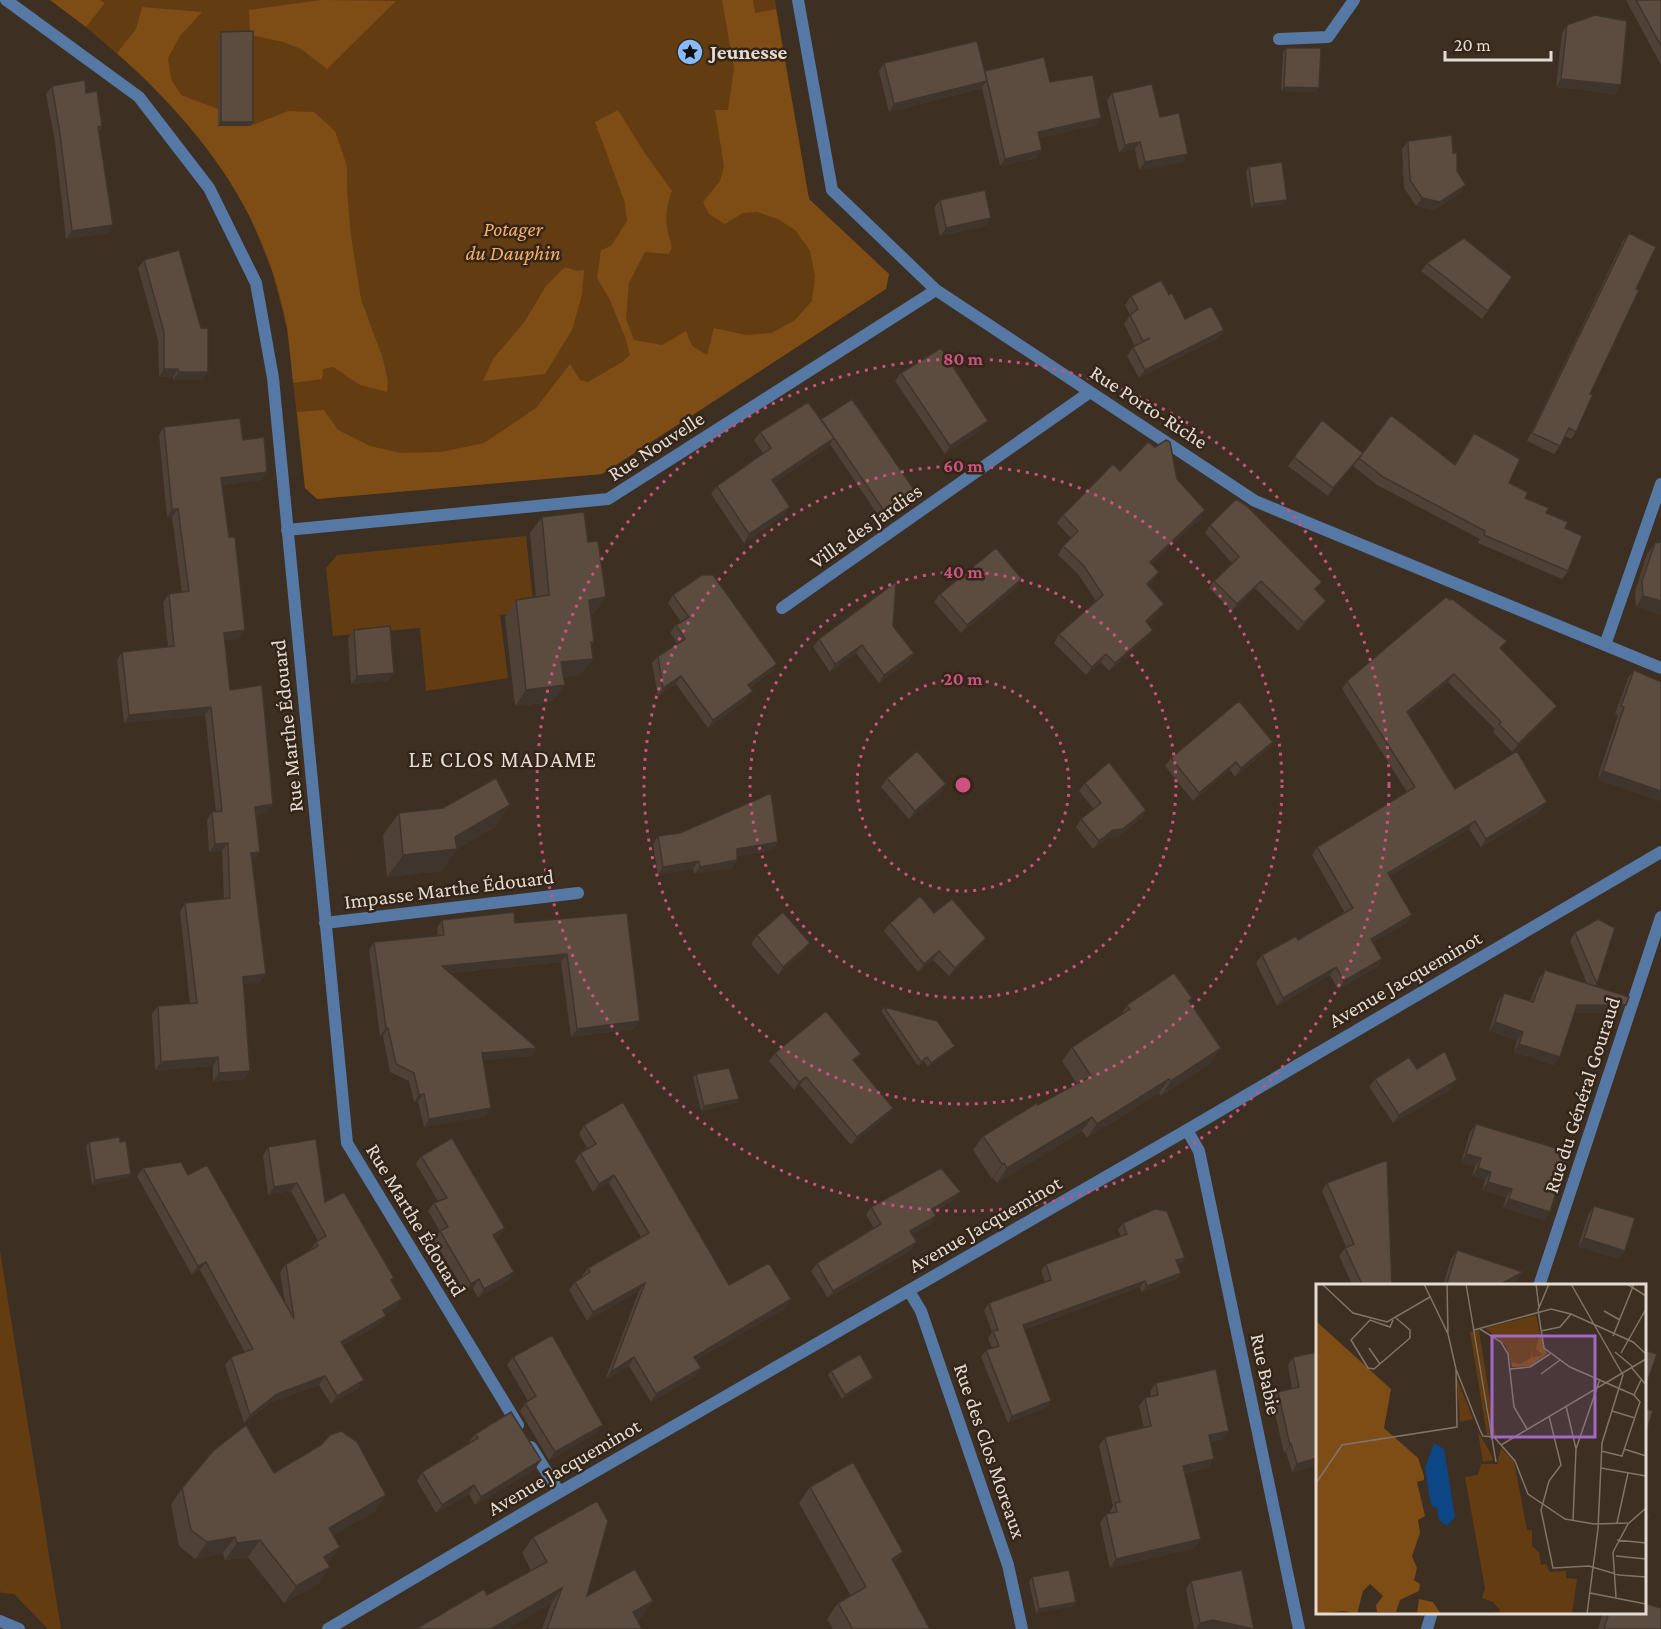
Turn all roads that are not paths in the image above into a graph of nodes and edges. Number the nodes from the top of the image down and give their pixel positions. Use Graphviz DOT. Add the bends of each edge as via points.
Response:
graph roads {
  1 [pos="6,0"];
  2 [pos="798,0"];
  3 [pos="1354,0"];
  4 [pos="1279,39"];
  5 [pos="936,290"];
  6 [pos="1090,392"];
  7 [pos="1661,484"];
  8 [pos="287,530"];
  9 [pos="782,608"];
  10 [pos="1605,645"];
  11 [pos="1661,668"];
  12 [pos="1661,852"];
  13 [pos="578,893"];
  14 [pos="1661,917"];
  15 [pos="325,923"];
  16 [pos="1187,1130"];
  17 [pos="1540,1284"];
  18 [pos="909,1291"];
  19 [pos="559,1492"];
  20 [pos="1431,1614"];
  21 [pos="0,1621"];
  22 [pos="19,1629"];
  23 [pos="328,1629"];
  24 [pos="1022,1629"];
  25 [pos="1299,1629"];
  26 [pos="1427,1629"];
  1 -- 8 [label="street, Rue Marthe Édouard" via="139,97 209,188 256,283 273,378"];
  2 -- 5 [label="street, Rue Porto-Riche" via="832,190"];
  3 -- 4 [label="street" via="1328,37"];
  5 -- 6 [label="street, Rue Porto-Riche"];
  5 -- 8 [label="street, Rue Nouvelle" via="608,500"];
  6 -- 9 [label="street, Villa des Jardies"];
  6 -- 10 [label="street, Rue Porto-Riche" via="1255,501"];
  7 -- 10 [label="street"];
  8 -- 15 [label="street, Rue Marthe Édouard"];
  10 -- 11 [label="street, Rue Porto-Riche"];
  12 -- 16 [label="street, Avenue Jacqueminot"];
  13 -- 15 [label="street, Impasse Marthe Édouard"];
  14 -- 17 [label="street, Rue du Général Gouraud"];
  15 -- 19 [label="street, Rue Marthe Édouard" via="347,1143"];
  16 -- 18 [label="street, Avenue Jacqueminot"];
  16 -- 25 [label="street, Rue Babie" via="1199,1151"];
  18 -- 19 [label="street, Avenue Jacqueminot"];
  18 -- 24 [label="street, Rue des Clos Moreaux" via="921,1311 1008,1565"];
  19 -- 23 [label="street, Avenue Jacqueminot"];
  20 -- 26 [label="street"];
  21 -- 22 [label="street"];
}
